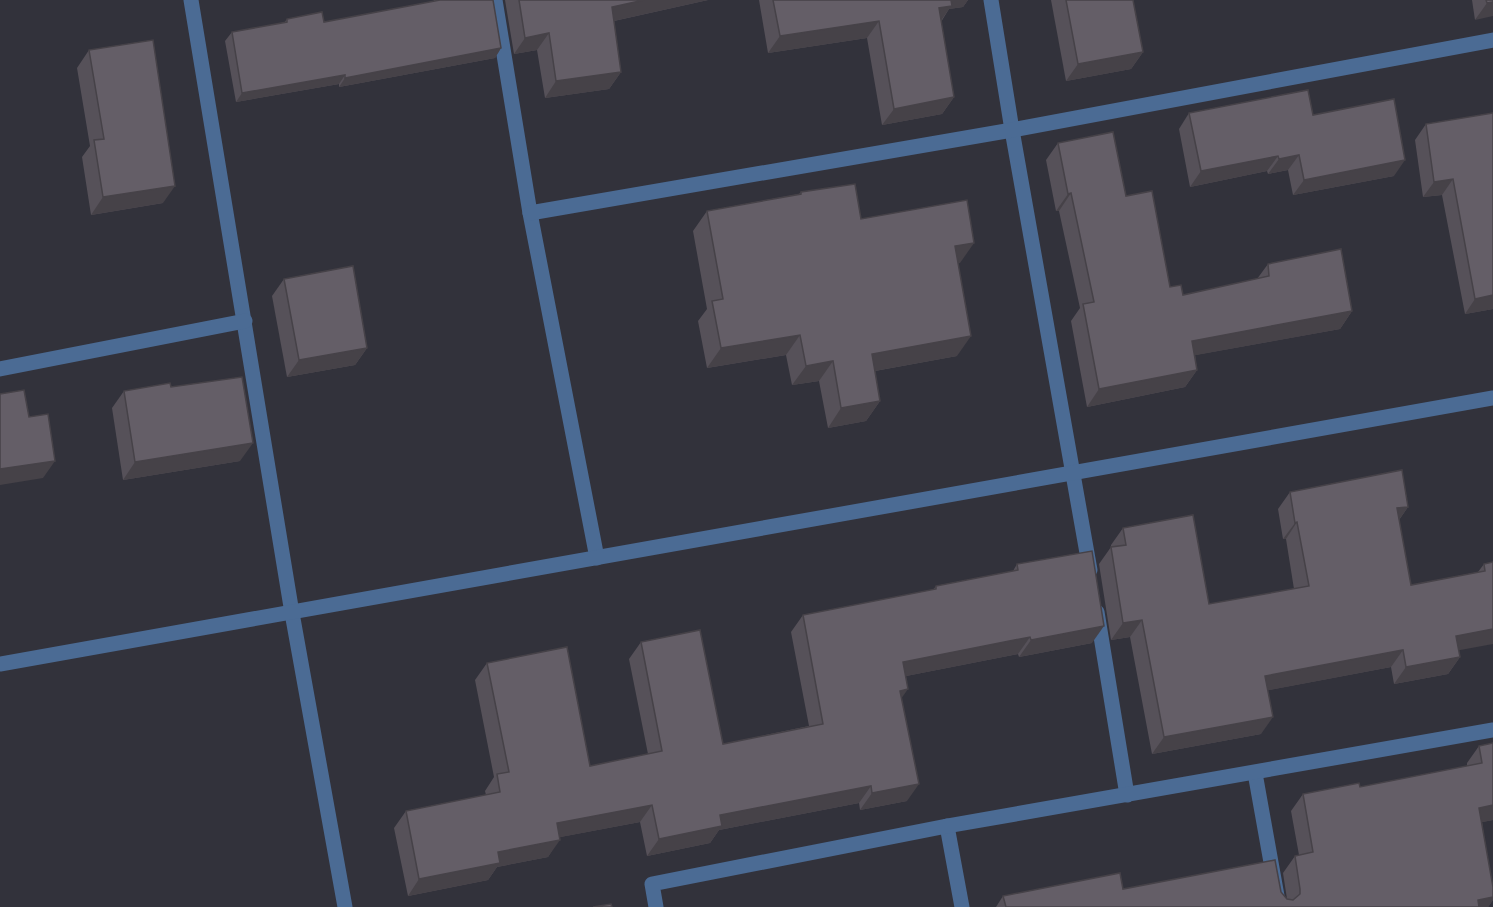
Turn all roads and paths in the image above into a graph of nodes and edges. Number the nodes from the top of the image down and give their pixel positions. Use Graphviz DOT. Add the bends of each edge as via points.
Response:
graph roads {
  1 [pos="191,0"];
  2 [pos="495,0"];
  3 [pos="991,0"];
  4 [pos="1493,40"];
  5 [pos="1012,130"];
  6 [pos="530,213"];
  7 [pos="245,321"];
  8 [pos="0,369"];
  9 [pos="1493,398"];
  10 [pos="1074,472"];
  11 [pos="597,558"];
  12 [pos="292,613"];
  13 [pos="0,664"];
  14 [pos="1493,730"];
  15 [pos="1254,773"];
  16 [pos="1127,795"];
  17 [pos="947,826"];
  18 [pos="345,907"];
  19 [pos="656,907"];
  20 [pos="962,907"];
  21 [pos="1279,907"];
  1 -- 7 [label="street"];
  2 -- 6 [label="street"];
  3 -- 5 [label="street"];
  4 -- 5 [label="street"];
  5 -- 6 [label="street"];
  5 -- 10 [label="street"];
  6 -- 11 [label="street"];
  7 -- 8 [label="street"];
  7 -- 12 [label="street"];
  9 -- 10 [label="street"];
  10 -- 11 [label="street"];
  10 -- 16 [label="street"];
  11 -- 12 [label="street"];
  12 -- 13 [label="street"];
  12 -- 18 [label="street"];
  14 -- 15 [label="street"];
  15 -- 16 [label="street"];
  15 -- 21 [label="street"];
  16 -- 17 [label="street"];
  17 -- 19 [label="street" via="652,884"];
  17 -- 20 [label="street"];
}
